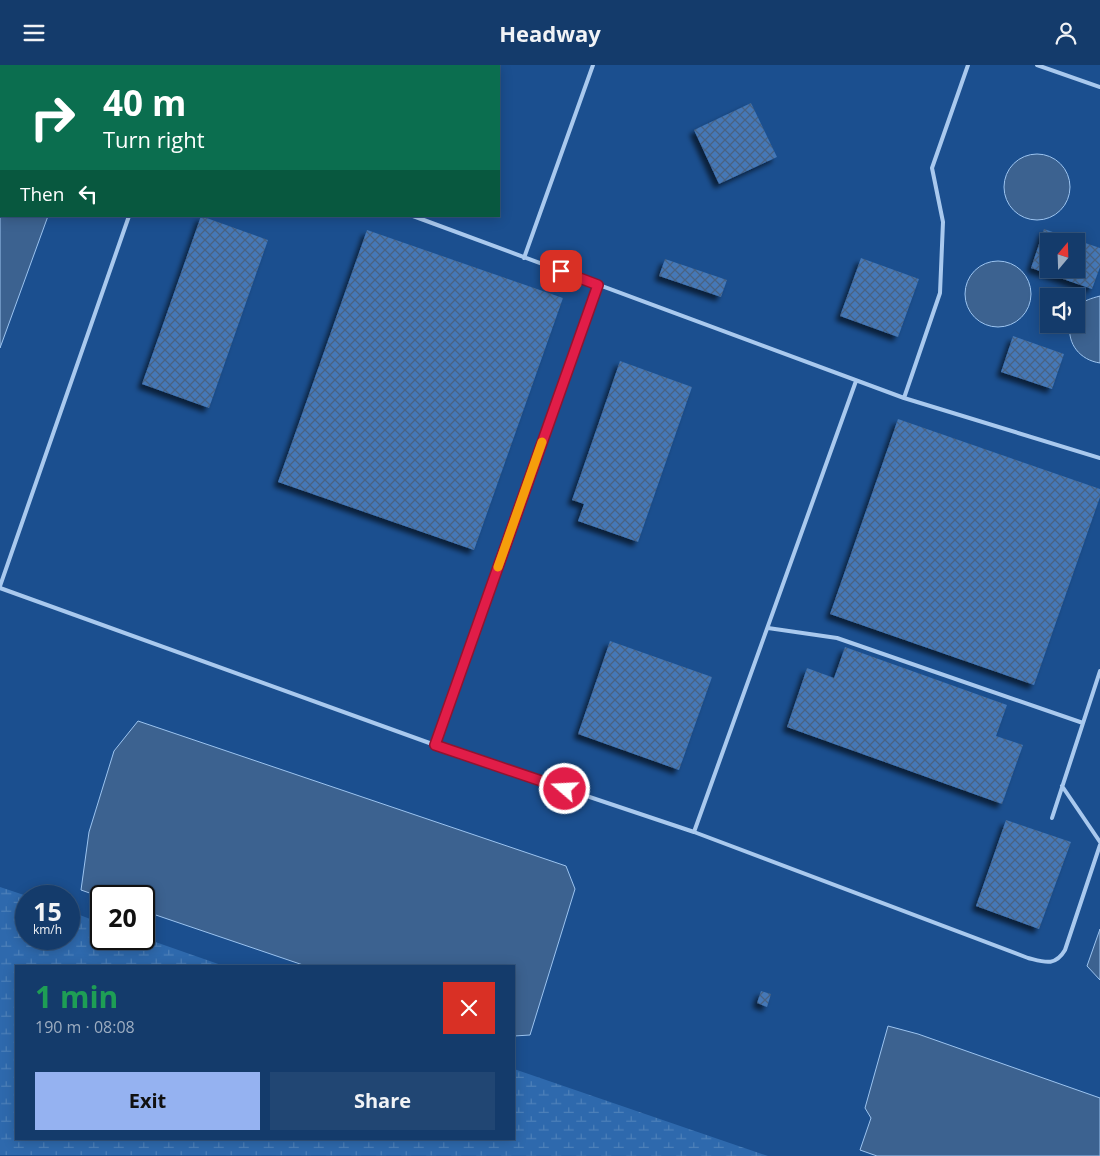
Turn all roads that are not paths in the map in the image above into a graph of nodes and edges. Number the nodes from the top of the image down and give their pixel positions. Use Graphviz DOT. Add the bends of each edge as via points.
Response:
graph roads {
  1 [pos="593,65"];
  2 [pos="968,65"];
  3 [pos="1037,65"];
  4 [pos="1100,87"];
  5 [pos="129,217"];
  6 [pos="416,217"];
  7 [pos="524,258"];
  8 [pos="598,285"];
  9 [pos="856,381"];
  10 [pos="904,398"];
  11 [pos="1100,458"];
  12 [pos="0,587"];
  13 [pos="768,628"];
  14 [pos="1100,671"];
  15 [pos="1083,723"];
  16 [pos="435,745"];
  17 [pos="1062,786"];
  18 [pos="1052,818"];
  19 [pos="694,832"];
  20 [pos="1100,843"];
  1 -- 7 [label="lane"];
  2 -- 10 [label="lane" via="932,168 943,222 940,293"];
  3 -- 4 [label="lane"];
  5 -- 12 [label="lane"];
  6 -- 7 [label="lane"];
  7 -- 8 [label="lane"];
  8 -- 9 [label="lane"];
  8 -- 16 [label="lane"];
  9 -- 10 [label="lane"];
  9 -- 13 [label="lane"];
  10 -- 11 [label="lane"];
  12 -- 16 [label="lane"];
  13 -- 15 [label="lane" via="836,638"];
  13 -- 19 [label="lane"];
  14 -- 15 [label="lane"];
  15 -- 17 [label="lane"];
  16 -- 19 [label="lane"];
  17 -- 18 [label="lane"];
  17 -- 20 [label="lane"];
  19 -- 20 [label="lane" via="1028,958 1050,963 1060,959 1065,950"];
}
